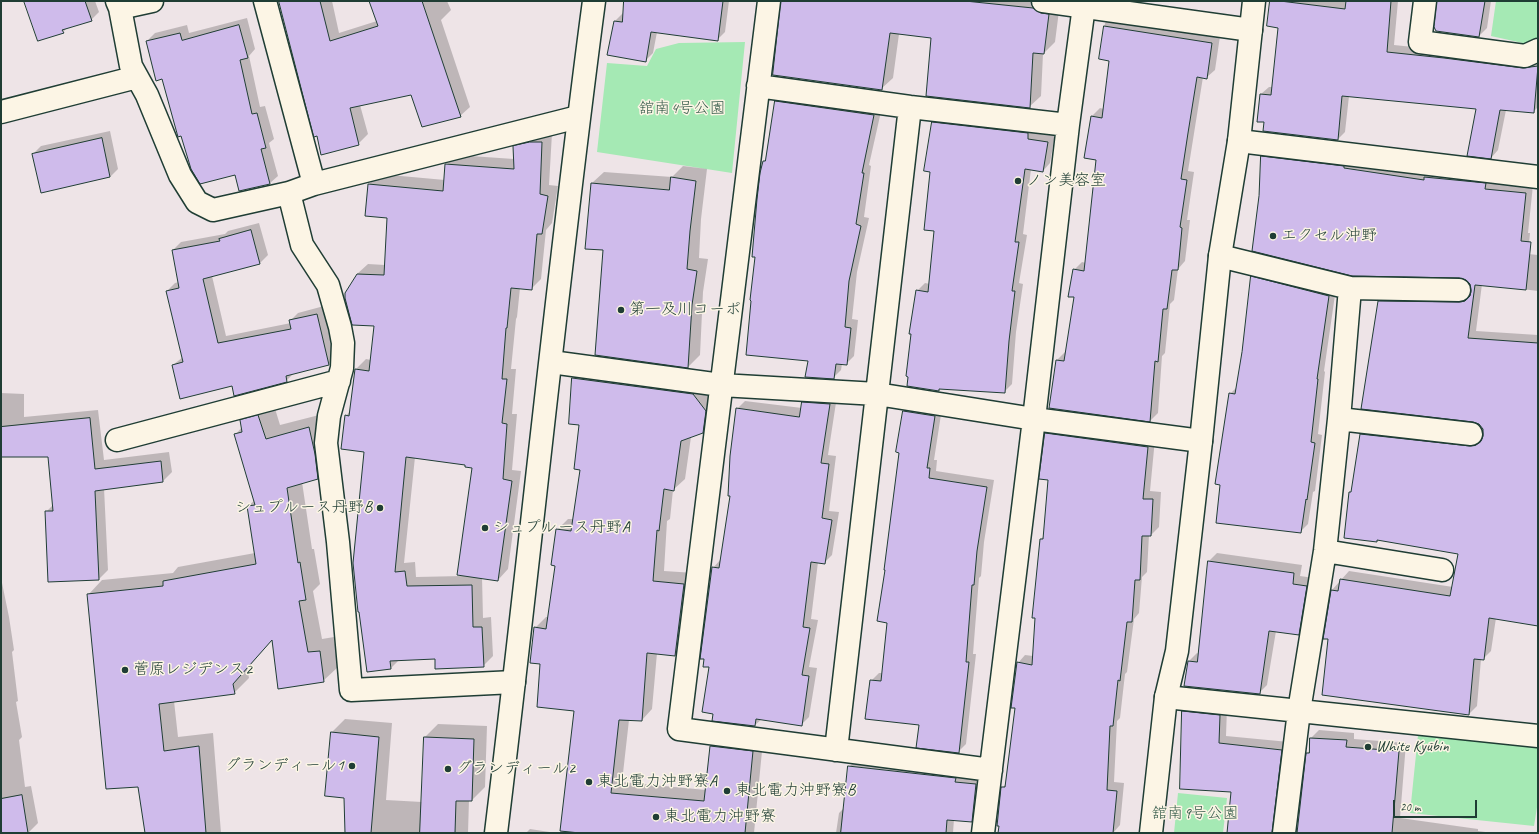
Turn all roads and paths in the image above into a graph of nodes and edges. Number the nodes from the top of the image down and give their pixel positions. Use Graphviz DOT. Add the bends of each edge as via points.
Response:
graph roads {
  1 [pos="152,1"];
  2 [pos="265,1"];
  3 [pos="594,1"];
  4 [pos="769,1"];
  5 [pos="1043,1"];
  6 [pos="1254,1"];
  7 [pos="1425,1"];
  8 [pos="119,4"];
  9 [pos="1084,6"];
  10 [pos="1250,30"];
  11 [pos="1538,50"];
  12 [pos="137,77"];
  13 [pos="758,86"];
  14 [pos="910,107"];
  15 [pos="1,112"];
  16 [pos="578,117"];
  17 [pos="1068,125"];
  18 [pos="1239,141"];
  19 [pos="1538,176"];
  20 [pos="314,184"];
  21 [pos="289,193"];
  22 [pos="1220,256"];
  23 [pos="1350,288"];
  24 [pos="1459,290"];
  25 [pos="551,362"];
  26 [pos="339,381"];
  27 [pos="721,385"];
  28 [pos="877,394"];
  29 [pos="1034,419"];
  30 [pos="1339,419"];
  31 [pos="1471,434"];
  32 [pos="117,440"];
  33 [pos="1201,441"];
  34 [pos="1326,551"];
  35 [pos="1442,570"];
  36 [pos="514,682"];
  37 [pos="1166,697"];
  38 [pos="1300,711"];
  39 [pos="1538,736"];
  40 [pos="836,750"];
  41 [pos="990,770"];
  42 [pos="496,833"];
  43 [pos="983,833"];
  44 [pos="1151,833"];
  45 [pos="1284,833"];
  1 -- 8 [label="street"];
  2 -- 20 [label="street"];
  3 -- 16 [label="street"];
  4 -- 13 [label="street"];
  5 -- 9 [label="street"];
  6 -- 10 [label="street"];
  7 -- 11 [label="street" via="1420,42 1525,56"];
  8 -- 12 [label="street" via="132,66"];
  9 -- 10 [label="street"];
  9 -- 17 [label="street"];
  10 -- 18 [label="street"];
  12 -- 15 [label="street"];
  12 -- 21 [label="street" via="180,175 197,202 214,210"];
  13 -- 14 [label="street"];
  13 -- 27 [label="street"];
  14 -- 17 [label="street"];
  14 -- 28 [label="street"];
  16 -- 20 [label="street"];
  16 -- 25 [label="street"];
  17 -- 29 [label="street"];
  18 -- 19 [label="street"];
  18 -- 22 [label="street"];
  20 -- 21 [label="street"];
  21 -- 26 [label="street" via="302,245 328,285 340,327 343,343"];
  22 -- 23 [label="street"];
  22 -- 33 [label="street"];
  23 -- 24 [label="street"];
  23 -- 30 [label="street"];
  25 -- 27 [label="street"];
  25 -- 36 [label="street"];
  26 -- 32 [label="street"];
  26 -- 36 [label="street" via="329,416 326,443 351,690"];
  27 -- 28 [label="street"];
  27 -- 40 [label="street" via="679,729"];
  28 -- 29 [label="street"];
  28 -- 40 [label="street"];
  29 -- 33 [label="street"];
  29 -- 41 [label="street"];
  30 -- 31 [label="street"];
  30 -- 34 [label="street"];
  33 -- 37 [label="street" via="1177,651"];
  34 -- 35 [label="street"];
  34 -- 38 [label="street"];
  36 -- 42 [label="street"];
  37 -- 38 [label="street"];
  37 -- 44 [label="street"];
  38 -- 39 [label="street"];
  38 -- 45 [label="street"];
  40 -- 41 [label="street"];
  41 -- 43 [label="street"];
}
